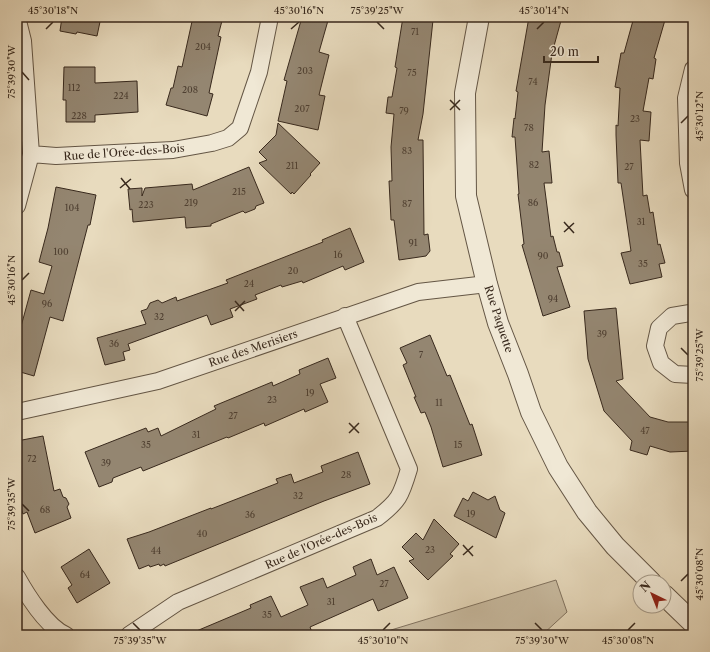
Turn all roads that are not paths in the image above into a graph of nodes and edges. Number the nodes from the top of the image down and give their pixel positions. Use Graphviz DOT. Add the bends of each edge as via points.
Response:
graph roads {
  1 [pos="17,17"];
  2 [pos="270,17"];
  3 [pos="479,17"];
  4 [pos="693,68"];
  5 [pos="31,154"];
  6 [pos="693,190"];
  7 [pos="17,206"];
  8 [pos="487,284"];
  9 [pos="693,314"];
  10 [pos="345,316"];
  11 [pos="693,375"];
  12 [pos="17,412"];
  13 [pos="643,574"];
  14 [pos="17,577"];
  15 [pos="672,603"];
  16 [pos="693,623"];
  17 [pos="66,635"];
  18 [pos="129,635"];
  1 -- 5 [label="street" via="22,41"];
  2 -- 5 [label="street, Rue de l'Orée-des-Bois" via="259,72 240,128 228,138 172,150 56,156"];
  3 -- 8 [label="street, Rue Paquette" via="465,93 466,196"];
  4 -- 6 [label="street" via="686,98 688,163"];
  5 -- 7 [label="street"];
  8 -- 10 [label="street, Rue des Merisiers" via="418,292"];
  8 -- 13 [label="street, Rue Paquette" via="498,323 531,412 558,467 587,512 615,546"];
  9 -- 11 [label="street" via="672,316 659,328 655,346 661,363 675,374"];
  10 -- 12 [label="street, Rue des Merisiers" via="158,381"];
  10 -- 18 [label="street, Rue de l'Orée-des-Bois" via="409,469 402,492 393,506 377,518 178,602"];
  14 -- 17 [label="street" via="49,623"];
  15 -- 16 [label="street"];
}
